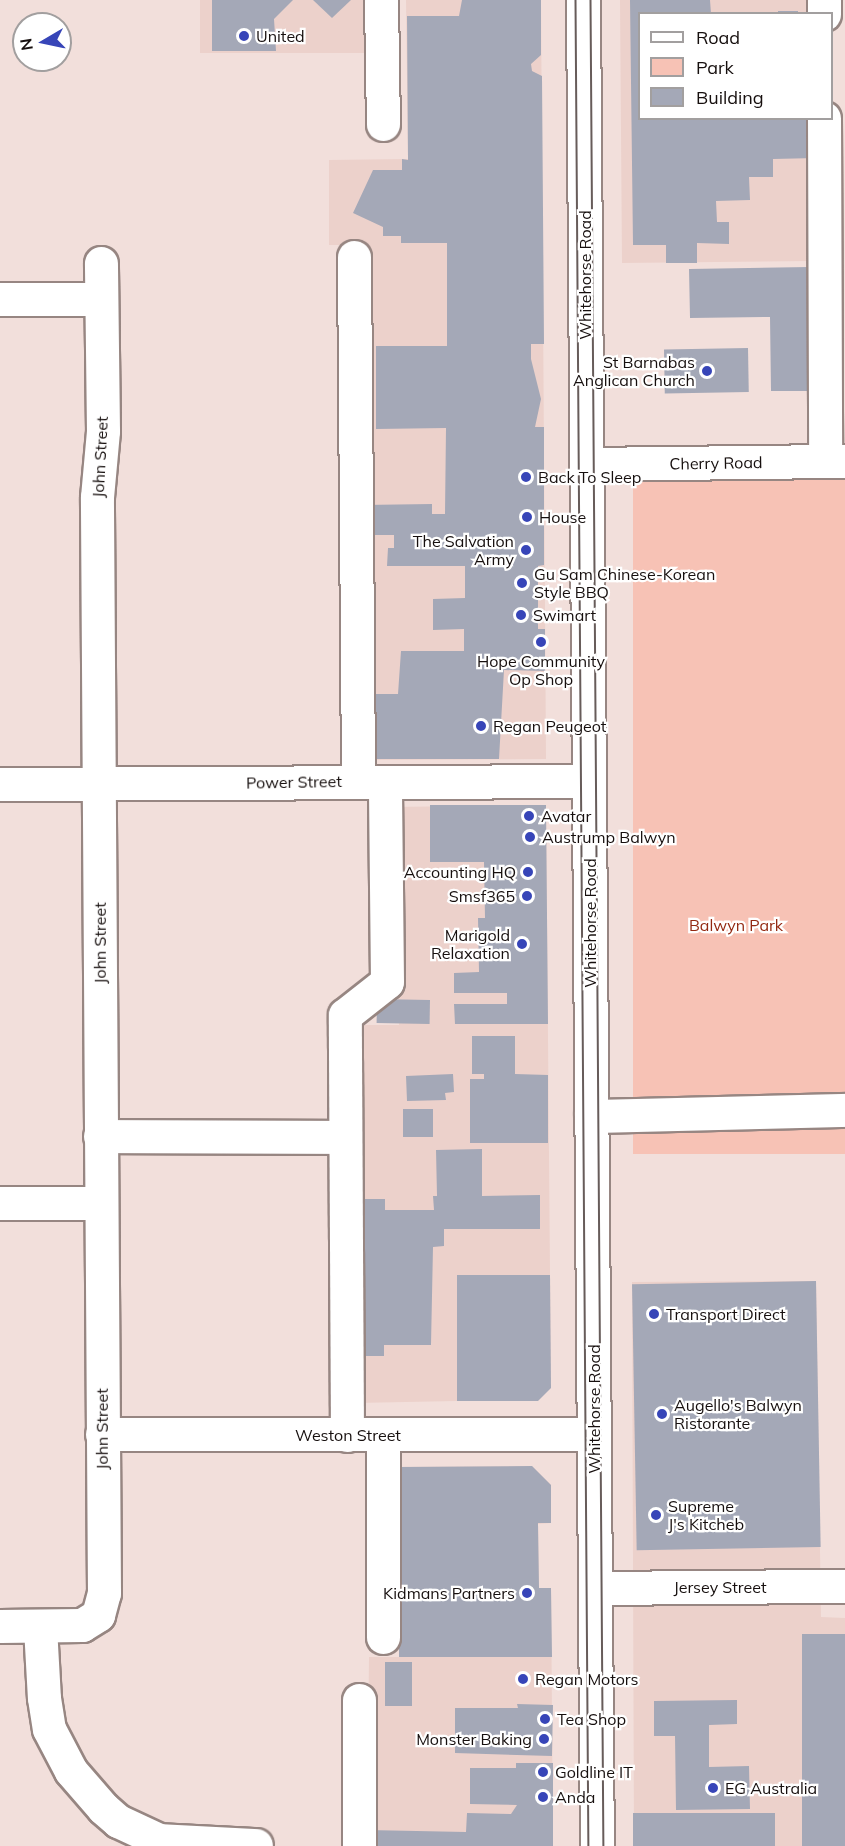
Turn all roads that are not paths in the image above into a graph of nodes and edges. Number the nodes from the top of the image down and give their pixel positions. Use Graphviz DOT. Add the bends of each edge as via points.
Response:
graph roads {
  1 [pos="381,0"];
  2 [pos="583,0"];
  3 [pos="824,120"];
  4 [pos="383,124"];
  5 [pos="354,257"];
  6 [pos="101,263"];
  7 [pos="0,298"];
  8 [pos="101,298"];
  9 [pos="835,461"];
  10 [pos="587,464"];
  11 [pos="371,782"];
  12 [pos="589,782"];
  13 [pos="0,784"];
  14 [pos="100,784"];
  15 [pos="845,1110"];
  16 [pos="591,1116"];
  17 [pos="100,1136"];
  18 [pos="345,1137"];
  19 [pos="0,1203"];
  20 [pos="101,1203"];
  21 [pos="102,1434"];
  22 [pos="594,1434"];
  23 [pos="347,1435"];
  24 [pos="383,1435"];
  25 [pos="845,1586"];
  26 [pos="595,1588"];
  27 [pos="0,1626"];
  28 [pos="40,1627"];
  29 [pos="383,1637"];
  30 [pos="359,1700"];
  31 [pos="256,1845"];
  32 [pos="359,1846"];
  33 [pos="597,1846"];
  1 -- 4 [label="street"];
  2 -- 10 [label="street, Whitehorse Road"];
  3 -- 9 [label="street"];
  5 -- 11 [label="street"];
  6 -- 8 [label="street, John Street"];
  7 -- 8 [label="street"];
  8 -- 14 [label="street, John Street"];
  9 -- 10 [label="street, Cherry Road"];
  10 -- 12 [label="street, Whitehorse Road"];
  11 -- 12 [label="street, Power Street"];
  11 -- 14 [label="street, Power Street"];
  11 -- 18 [label="street" via="387,982 345,1015"];
  12 -- 16 [label="street, Whitehorse Road"];
  13 -- 14 [label="street, Power Street"];
  14 -- 17 [label="street, John Street"];
  15 -- 16 [label="street"];
  16 -- 22 [label="street, Whitehorse Road"];
  17 -- 18 [label="street"];
  17 -- 20 [label="street, John Street"];
  18 -- 23 [label="street"];
  19 -- 20 [label="street"];
  20 -- 21 [label="street, John Street"];
  21 -- 23 [label="street, Weston Street"];
  21 -- 28 [label="street, John Street" via="101,1610 93,1620 74,1626"];
  22 -- 24 [label="street, Weston Street"];
  22 -- 26 [label="street, Whitehorse Road"];
  23 -- 24 [label="street, Weston Street"];
  24 -- 29 [label="street"];
  25 -- 26 [label="street, Jersey Street"];
  26 -- 33 [label="street, Whitehorse Road"];
  27 -- 28 [label="street"];
  28 -- 31 [label="street" via="44,1705 50,1729 71,1771 103,1808 118,1821 159,1840"];
  30 -- 32 [label="street"];
}
